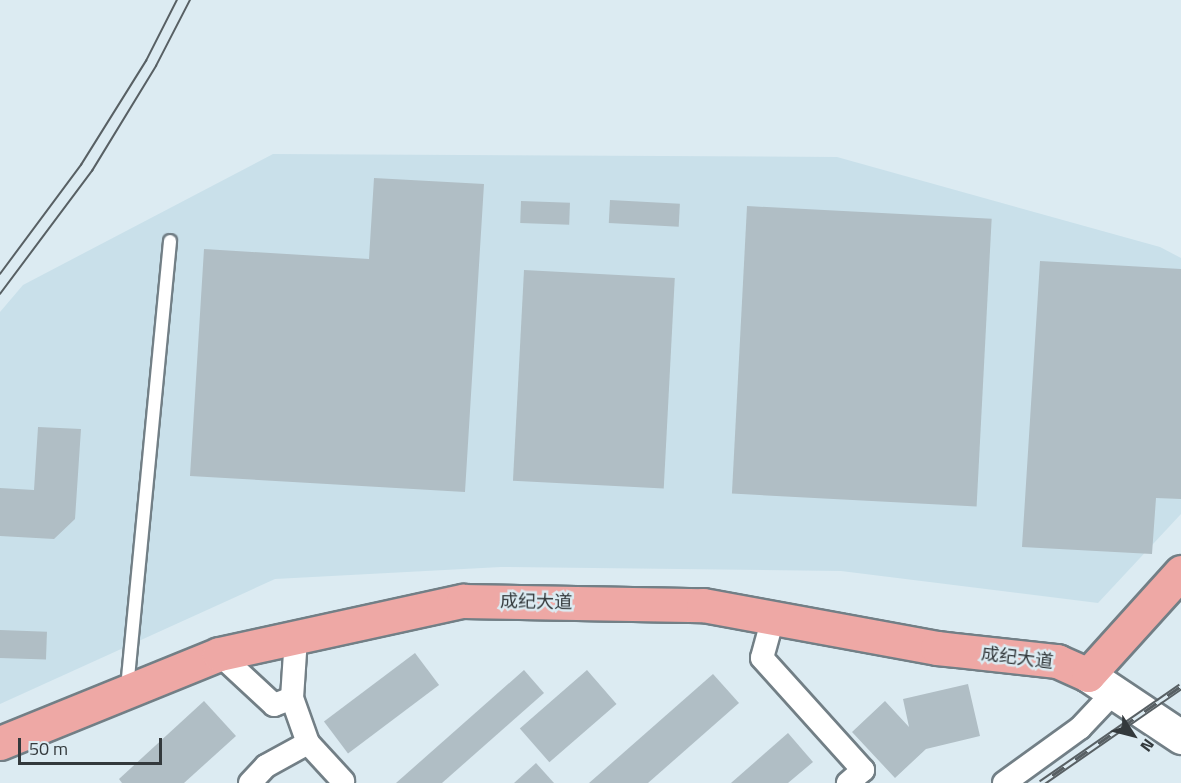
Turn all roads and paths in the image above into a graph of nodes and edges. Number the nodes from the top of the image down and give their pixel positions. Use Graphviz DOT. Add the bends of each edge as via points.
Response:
graph roads {
  1 [pos="170,241"];
  2 [pos="1181,572"];
  3 [pos="773,618"];
  4 [pos="296,637"];
  5 [pos="219,654"];
  6 [pos="1101,684"];
  7 [pos="127,692"];
  8 [pos="292,698"];
  9 [pos="1181,737"];
  10 [pos="0,743"];
  11 [pos="308,743"];
  12 [pos="343,781"];
  13 [pos="250,783"];
  14 [pos="848,783"];
  15 [pos="1004,783"];
  1 -- 7 [label="lane"];
  2 -- 6 [label="main road"];
  3 -- 4 [label="main road, 成纪大道" via="704,605 462,601"];
  3 -- 6 [label="main road, 成纪大道" via="937,648 1057,661"];
  3 -- 14 [label="street" via="762,658 863,770"];
  4 -- 5 [label="main road, 成纪大道"];
  4 -- 8 [label="street"];
  5 -- 7 [label="main road, 成纪大道"];
  5 -- 8 [label="street" via="274,705"];
  6 -- 9 [label="main road"];
  6 -- 15 [label="street" via="1080,728"];
  7 -- 10 [label="main road, 成纪大道"];
  8 -- 11 [label="street"];
  11 -- 12 [label="street"];
  11 -- 13 [label="street" via="266,766"];
}
